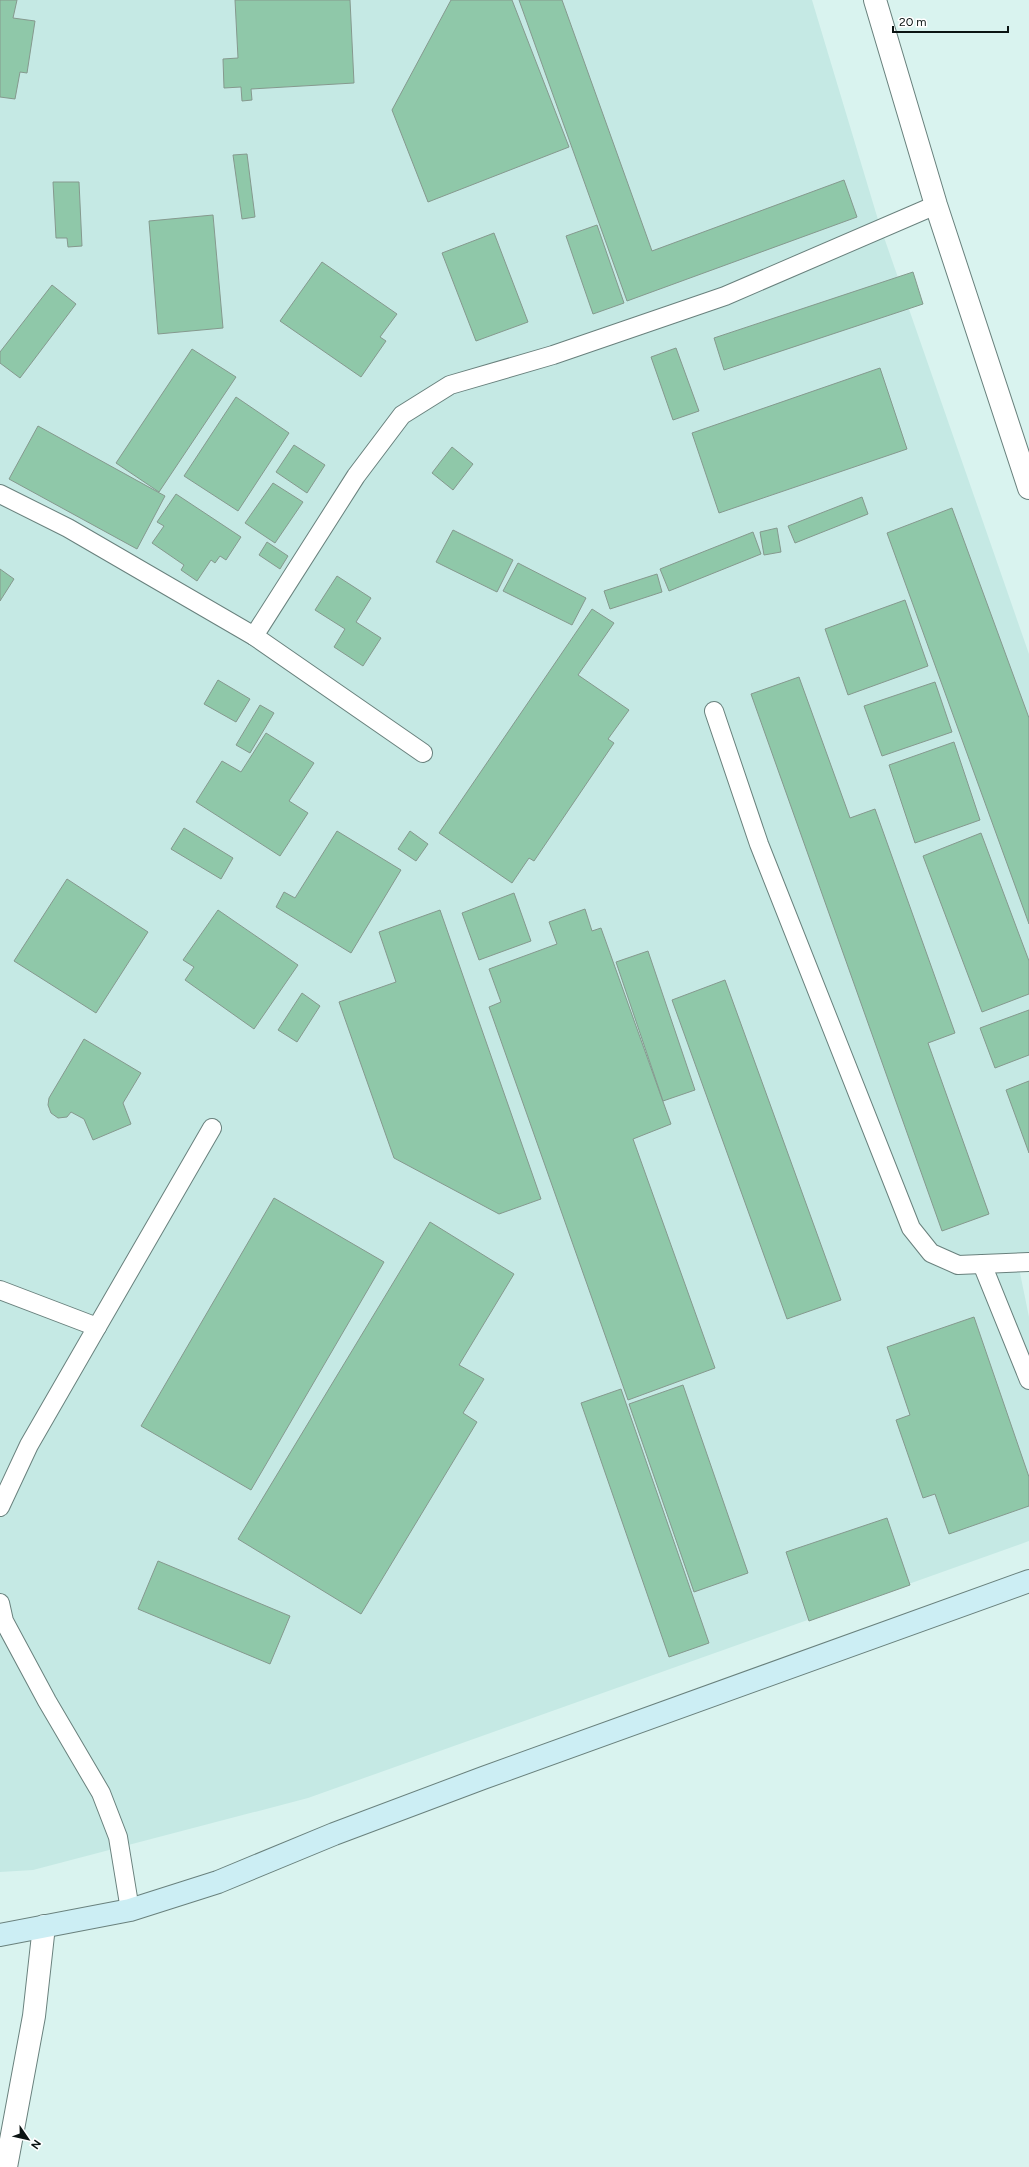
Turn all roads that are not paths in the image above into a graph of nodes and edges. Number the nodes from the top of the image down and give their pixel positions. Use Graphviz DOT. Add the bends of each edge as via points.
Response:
graph roads {
  1 [pos="875,0"];
  2 [pos="936,205"];
  3 [pos="1029,488"];
  4 [pos="0,494"];
  5 [pos="254,636"];
  6 [pos="714,712"];
  7 [pos="423,753"];
  8 [pos="212,1128"];
  9 [pos="1029,1262"];
  10 [pos="982,1264"];
  11 [pos="0,1290"];
  12 [pos="97,1327"];
  13 [pos="1029,1380"];
  14 [pos="0,1507"];
  15 [pos="1029,1581"];
  16 [pos="0,1603"];
  17 [pos="130,1910"];
  18 [pos="44,1926"];
  19 [pos="0,1935"];
  20 [pos="6,2167"];
  1 -- 2 [label="street"];
  2 -- 3 [label="street"];
  2 -- 5 [label="lane" via="725,296 553,355 450,385 408,411 402,415 356,476"];
  4 -- 5 [label="lane" via="68,528"];
  5 -- 7 [label="lane"];
  6 -- 10 [label="lane" via="759,844 911,1228 930,1253 958,1265"];
  8 -- 12 [label="lane"];
  9 -- 10 [label="lane"];
  10 -- 13 [label="lane"];
  11 -- 12 [label="lane"];
  12 -- 14 [label="lane" via="29,1446"];
  15 -- 17 [label="main road" via="334,1834 218,1882"];
  16 -- 17 [label="lane" via="4,1621 101,1793 118,1837"];
  17 -- 18 [label="main road"];
  18 -- 19 [label="main road"];
  18 -- 20 [label="street" via="34,2016"];
}
